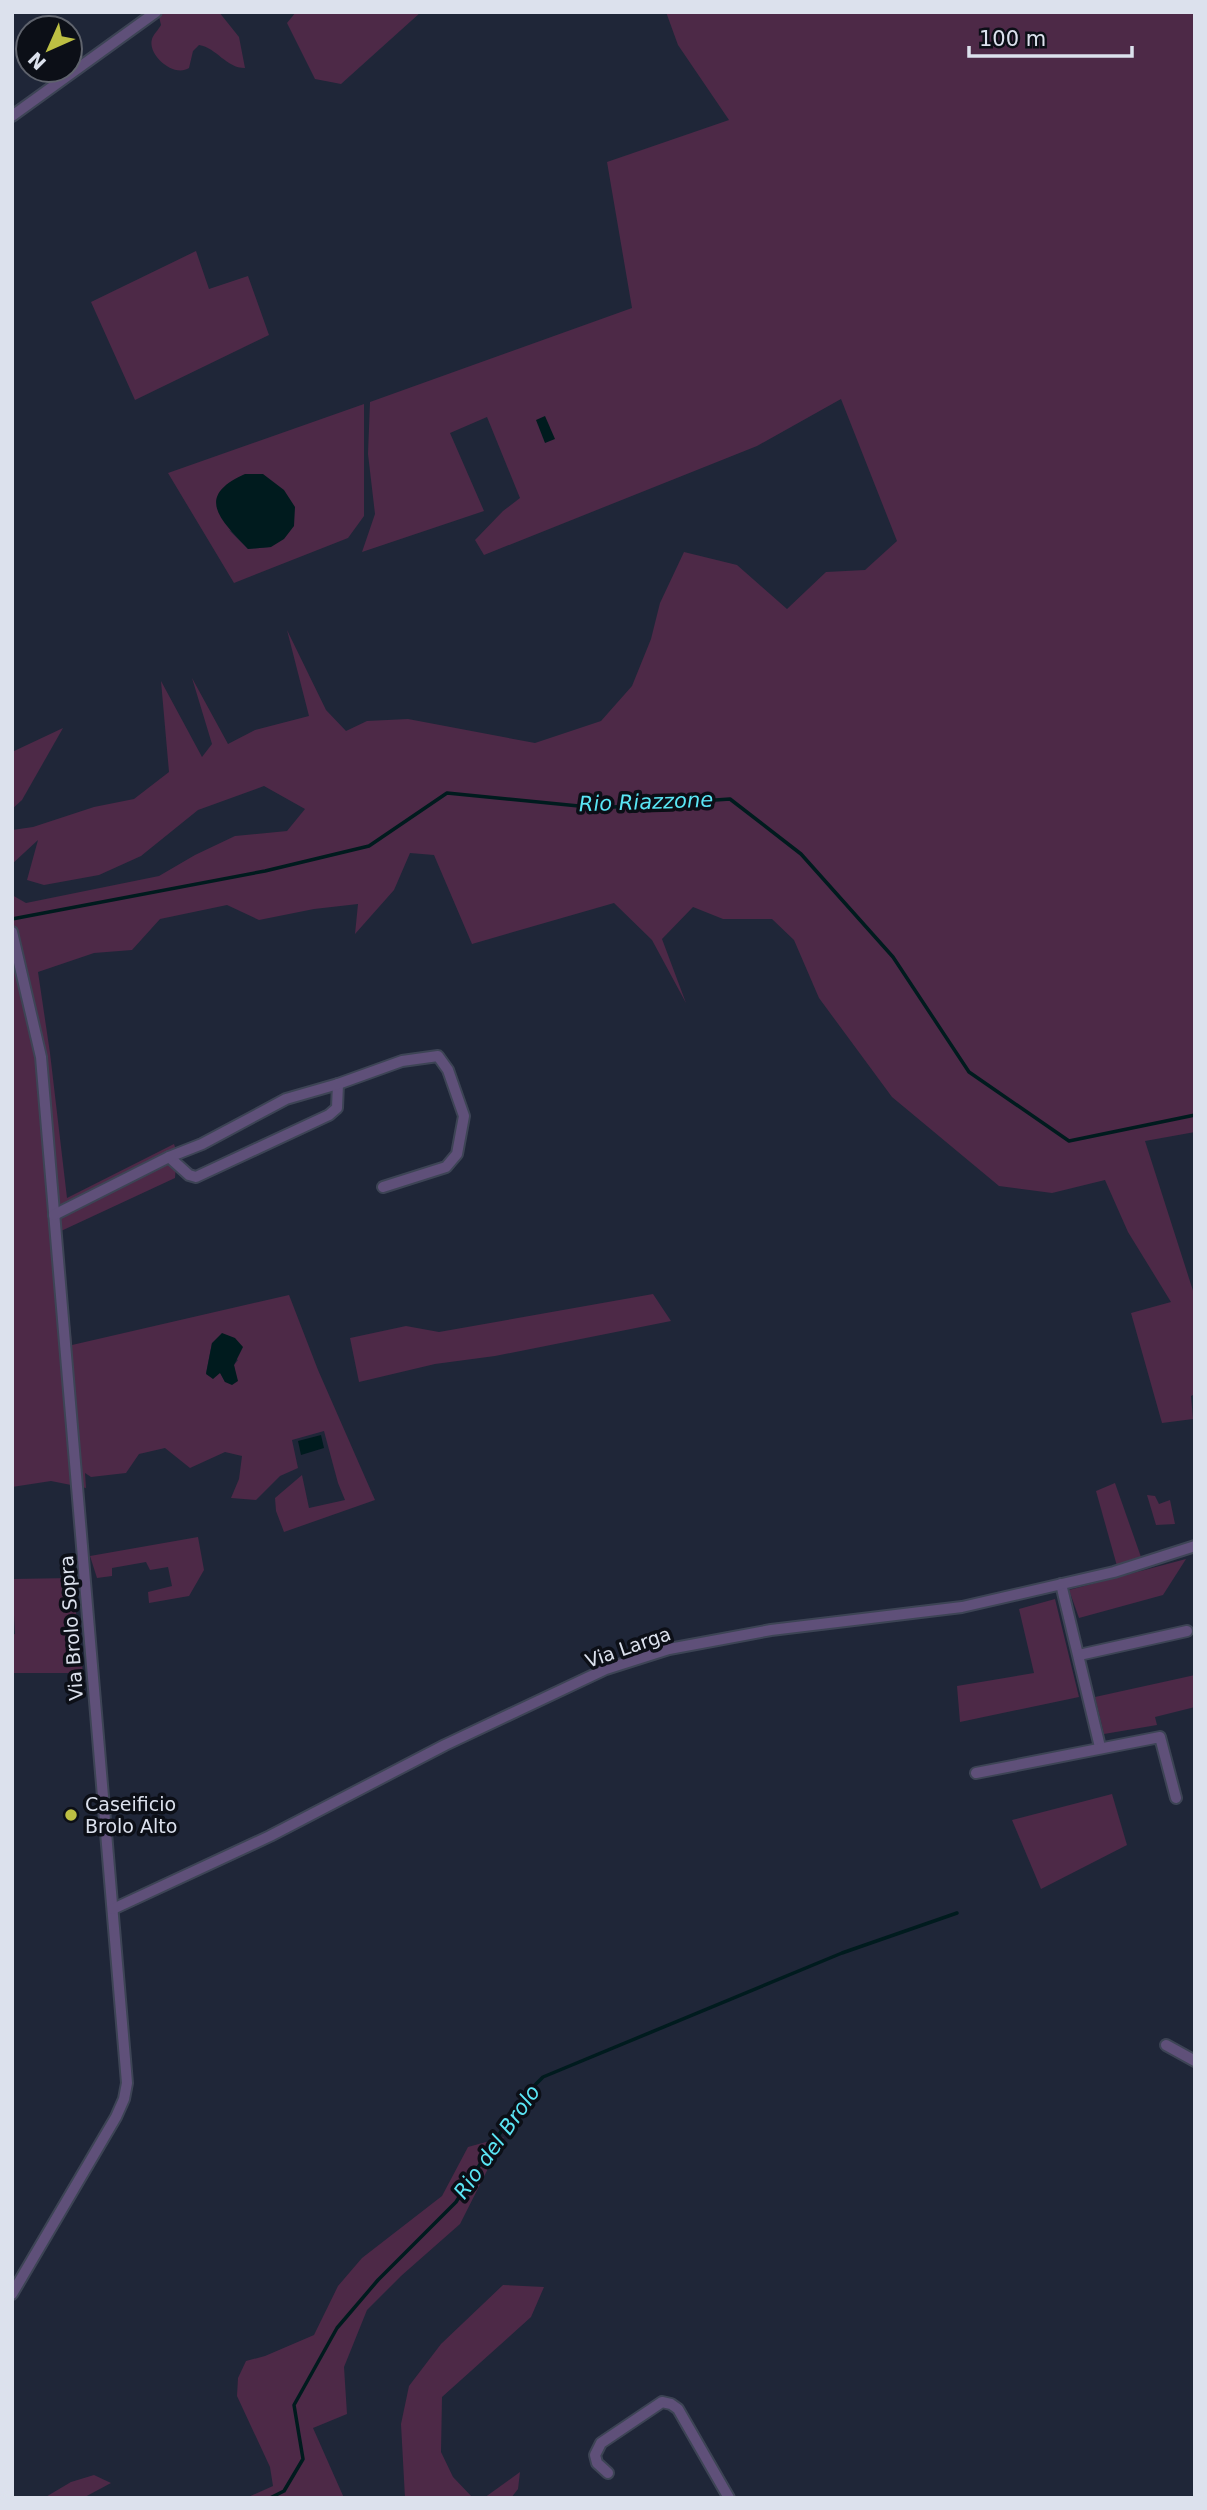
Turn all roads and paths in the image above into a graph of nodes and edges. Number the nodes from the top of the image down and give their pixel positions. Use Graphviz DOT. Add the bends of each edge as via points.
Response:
graph roads {
  1 [pos="156,12"];
  2 [pos="12,116"];
  3 [pos="12,932"];
  4 [pos="338,1084"];
  5 [pos="169,1157"];
  6 [pos="383,1187"];
  7 [pos="54,1215"];
  8 [pos="1195,1546"];
  9 [pos="1061,1584"];
  10 [pos="1187,1631"];
  11 [pos="1079,1655"];
  12 [pos="1100,1747"];
  13 [pos="976,1773"];
  14 [pos="1176,1798"];
  15 [pos="113,1909"];
  16 [pos="1166,2045"];
  17 [pos="1195,2061"];
  18 [pos="12,2294"];
  19 [pos="608,2473"];
  20 [pos="729,2498"];
  1 -- 2 [label="street"];
  3 -- 7 [label="street, Via Brolo Sopra" via="41,1057"];
  4 -- 5 [label="street" via="286,1099"];
  4 -- 5 [label="street" via="337,1108 329,1115 196,1177"];
  4 -- 6 [label="street" via="402,1061 438,1056 448,1070 464,1116 457,1154 446,1167"];
  5 -- 7 [label="street"];
  7 -- 15 [label="street, Via Brolo Sopra"];
  8 -- 9 [label="street, Via Larga"];
  9 -- 11 [label="street"];
  9 -- 15 [label="street, Via Larga" via="962,1606 771,1629 669,1649 607,1669"];
  10 -- 11 [label="street"];
  11 -- 12 [label="street"];
  12 -- 13 [label="street"];
  12 -- 14 [label="street" via="1160,1737"];
  15 -- 18 [label="street, Via Brolo Sopra" via="126,2067 124,2099"];
  16 -- 17 [label="street"];
  19 -- 20 [label="street" via="595,2455 601,2443 662,2402 678,2409"];
}
